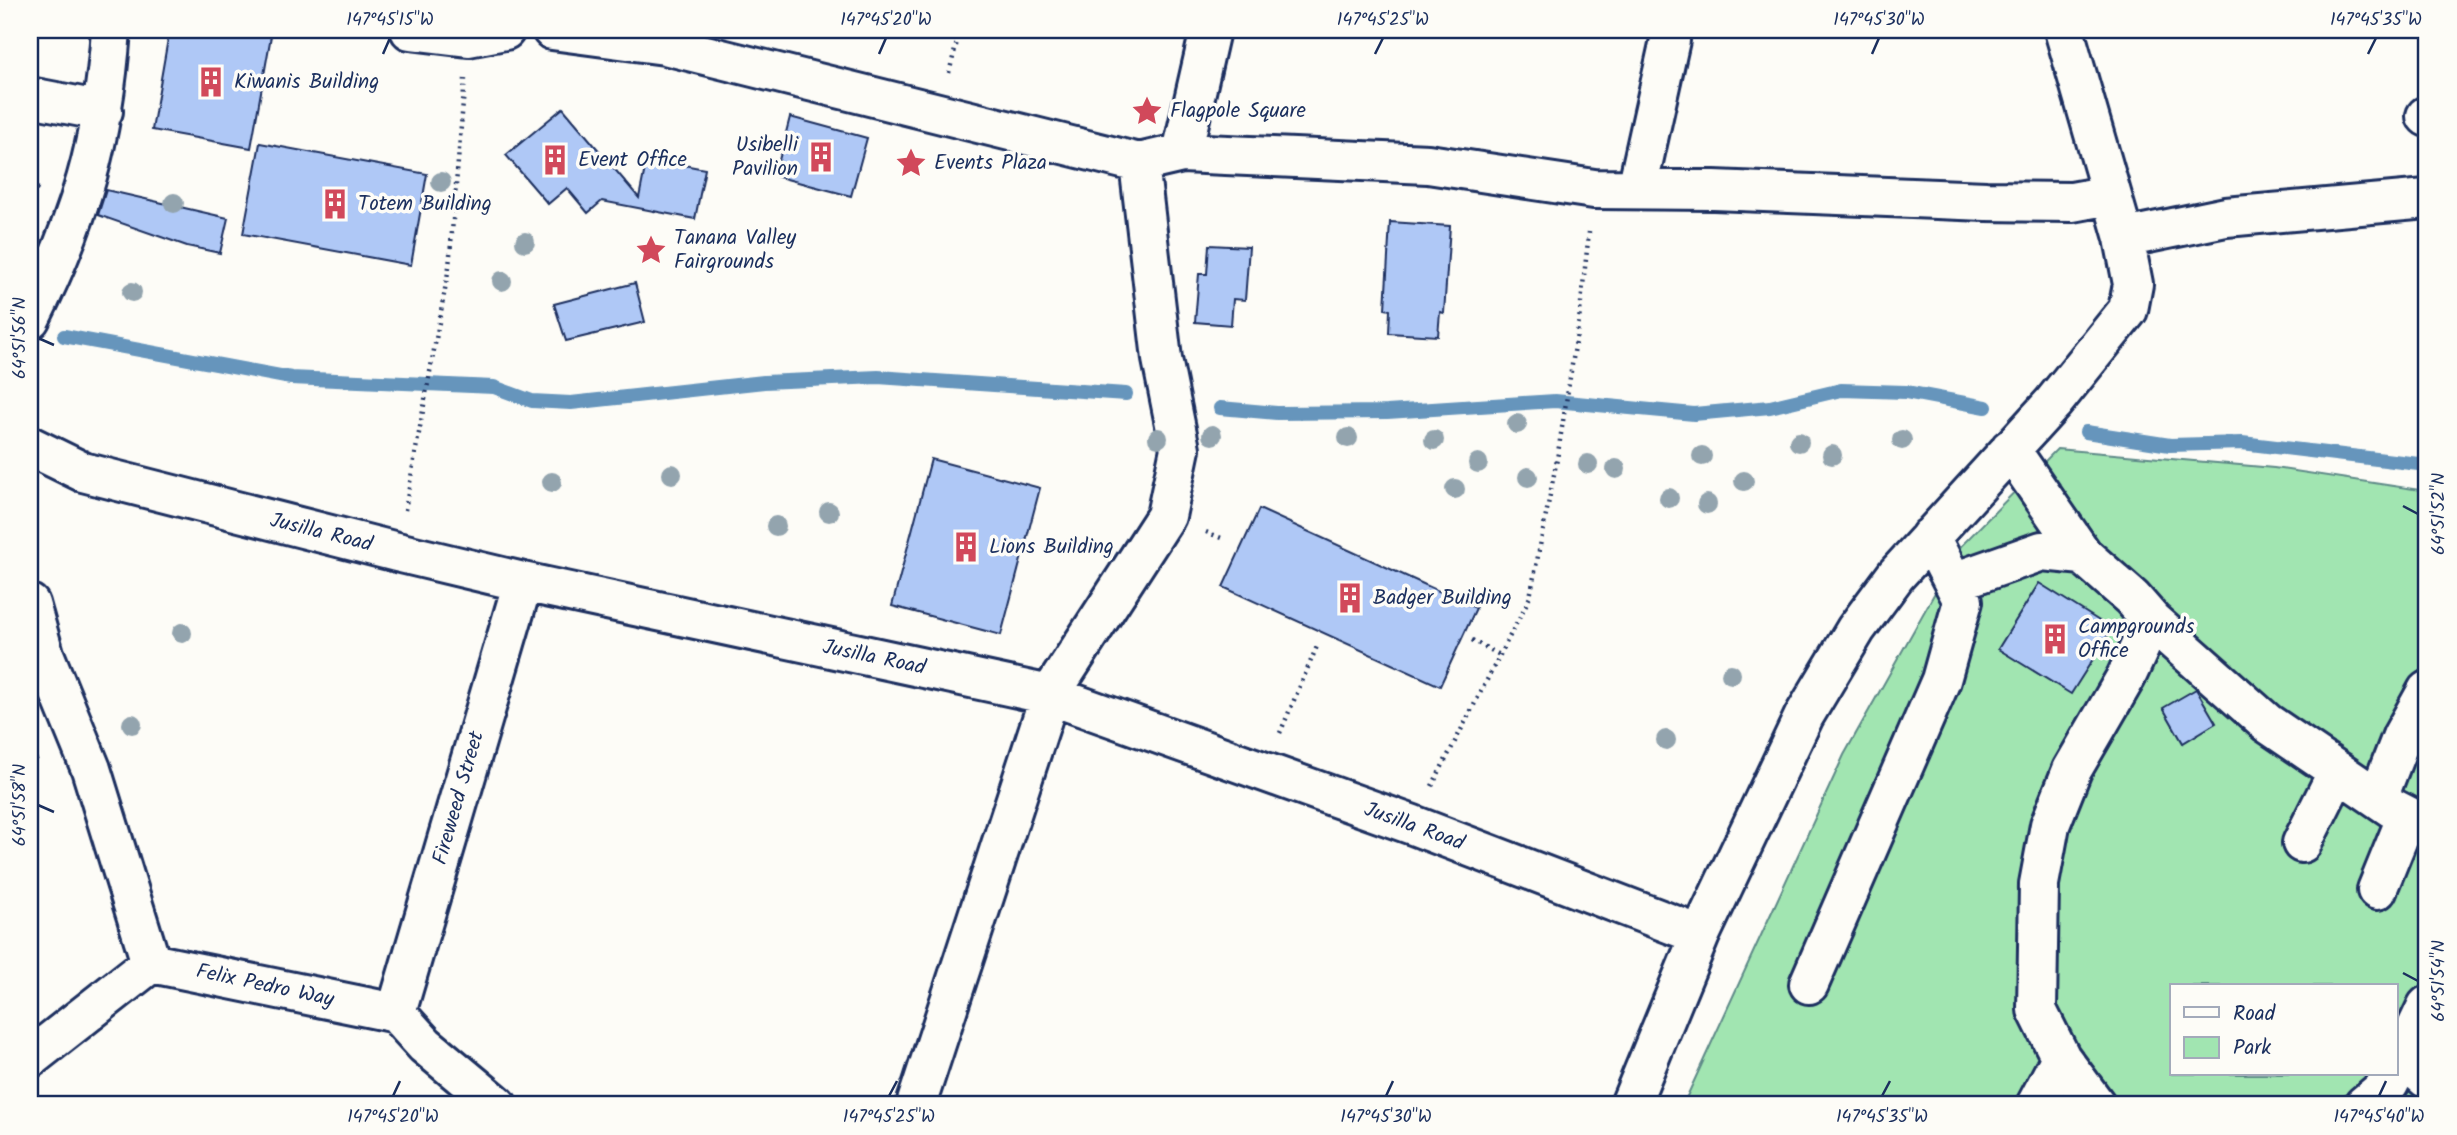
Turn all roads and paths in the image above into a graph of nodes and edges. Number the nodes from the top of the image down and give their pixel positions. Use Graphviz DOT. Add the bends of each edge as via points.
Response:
graph roads {
  1 [pos="111,30"];
  2 [pos="410,30"];
  3 [pos="552,30"];
  4 [pos="1210,30"];
  5 [pos="2064,30"];
  6 [pos="487,33"];
  7 [pos="1670,40"];
  8 [pos="30,97"];
  9 [pos="103,111"];
  10 [pos="1182,153"];
  11 [pos="1139,163"];
  12 [pos="1594,189"];
  13 [pos="1637,189"];
  14 [pos="2110,195"];
  15 [pos="2427,199"];
  16 [pos="2124,237"];
  17 [pos="30,319"];
  18 [pos="30,446"];
  19 [pos="2010,449"];
  20 [pos="1930,537"];
  21 [pos="397,552"];
  22 [pos="2083,555"];
  23 [pos="523,582"];
  24 [pos="1954,582"];
  25 [pos="30,604"];
  26 [pos="2152,621"];
  27 [pos="1472,640"];
  28 [pos="1318,644"];
  29 [pos="1500,655"];
  30 [pos="2427,691"];
  31 [pos="1050,695"];
  32 [pos="2338,771"];
  33 [pos="1263,772"];
  34 [pos="2404,813"];
  35 [pos="1413,825"];
  36 [pos="2302,843"];
  37 [pos="2377,890"];
  38 [pos="1700,934"];
  39 [pos="151,963"];
  40 [pos="1809,985"];
  41 [pos="2427,1006"];
  42 [pos="396,1013"];
  43 [pos="30,1058"];
  44 [pos="2061,1058"];
  45 [pos="2405,1070"];
  46 [pos="497,1105"];
  47 [pos="916,1105"];
  48 [pos="1630,1105"];
  49 [pos="2036,1105"];
  50 [pos="2096,1105"];
  51 [pos="2364,1105"];
  1 -- 9 [label="street"];
  2 -- 6 [label="street"];
  3 -- 11 [label="street" via="665,45"];
  4 -- 10 [label="street"];
  5 -- 14 [label="street"];
  6 -- 21 [label="path"];
  7 -- 13 [label="street"];
  8 -- 9 [label="street"];
  9 -- 17 [label="street" via="90,171 62,254"];
  10 -- 11 [label="street"];
  10 -- 12 [label="street" via="1428,164"];
  11 -- 31 [label="street" via="1162,359 1180,449 1166,516"];
  12 -- 13 [label="street"];
  12 -- 29 [label="path" via="1557,459 1530,597"];
  13 -- 14 [label="street" via="1986,201 2072,202"];
  14 -- 16 [label="street"];
  15 -- 16 [label="street" via="2226,218"];
  16 -- 19 [label="street" via="2133,285 2128,310"];
  18 -- 21 [label="street, Jusilla Road" via="83,472"];
  19 -- 20 [label="street"];
  19 -- 22 [label="street"];
  20 -- 24 [label="street"];
  20 -- 38 [label="street" via="1856,629 1804,716"];
  21 -- 23 [label="street, Jusilla Road"];
  22 -- 24 [label="street" via="2042,551"];
  22 -- 26 [label="street"];
  23 -- 31 [label="street, Jusilla Road"];
  23 -- 42 [label="street, Fireweed Street"];
  24 -- 40 [label="street" via="1963,601 1941,681"];
  25 -- 39 [label="street" via="44,654 91,769"];
  26 -- 32 [label="street" via="2267,723"];
  26 -- 44 [label="street" via="2073,771 2050,825 2039,884 2037,1010"];
  27 -- 29 [label="path"];
  28 -- 33 [label="path"];
  29 -- 35 [label="path"];
  30 -- 34 [label="street" via="2402,736"];
  31 -- 33 [label="street, Jusilla Road"];
  31 -- 47 [label="street"];
  32 -- 34 [label="street"];
  32 -- 36 [label="street"];
  33 -- 35 [label="street, Jusilla Road"];
  34 -- 37 [label="street"];
  35 -- 38 [label="street, Jusilla Road"];
  38 -- 48 [label="street"];
  39 -- 42 [label="street, Felix Pedro Way"];
  39 -- 43 [label="street"];
  41 -- 45 [label="street"];
  42 -- 46 [label="street" via="425,1045"];
  44 -- 49 [label="street"];
  44 -- 50 [label="street"];
  45 -- 51 [label="street"];
}
